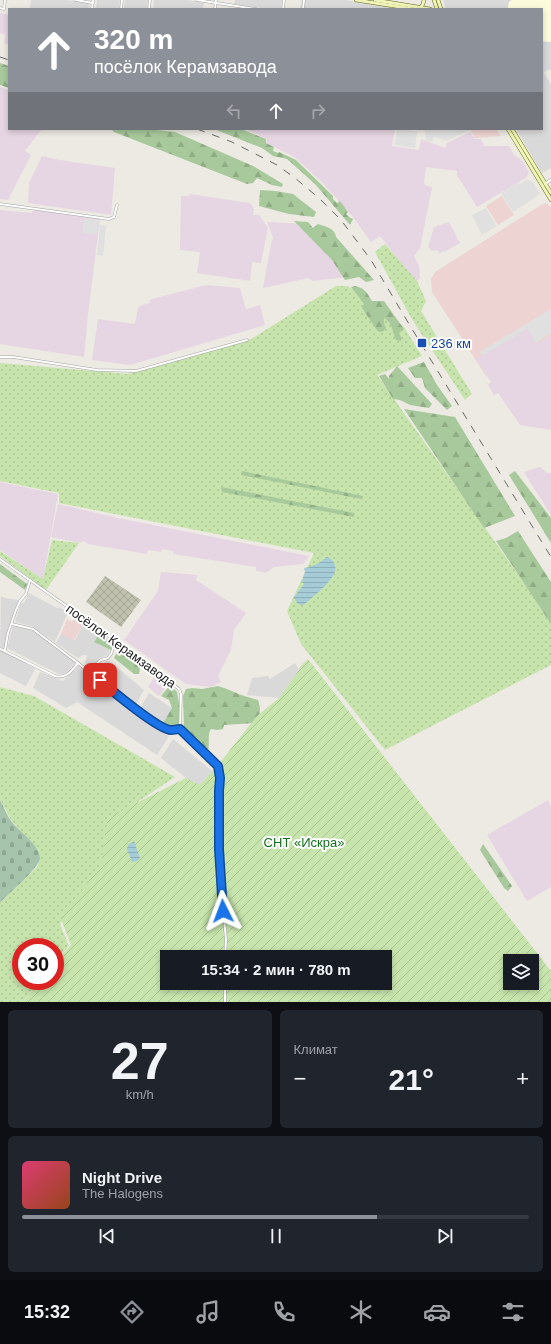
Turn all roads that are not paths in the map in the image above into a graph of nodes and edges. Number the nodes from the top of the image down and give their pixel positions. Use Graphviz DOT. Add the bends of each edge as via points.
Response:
graph roads {
  1 [pos="5,0"];
  2 [pos="76,0"];
  3 [pos="197,0"];
  4 [pos="356,0"];
  5 [pos="375,0"];
  6 [pos="424,0"];
  7 [pos="93,1"];
  8 [pos="216,2"];
  9 [pos="380,2"];
  10 [pos="420,7"];
  11 [pos="0,8"];
  12 [pos="250,8"];
  13 [pos="408,8"];
  14 [pos="425,8"];
  15 [pos="509,130"];
  16 [pos="513,130"];
  17 [pos="536,173"];
  18 [pos="551,180"];
  19 [pos="544,185"];
  20 [pos="551,193"];
  21 [pos="551,200"];
  22 [pos="0,204"];
  23 [pos="116,205"];
  24 [pos="247,340"];
  25 [pos="0,357"];
  26 [pos="0,558"];
  27 [pos="30,580"];
  28 [pos="12,624"];
  29 [pos="116,641"];
  30 [pos="0,649"];
  31 [pos="5,650"];
  32 [pos="78,663"];
  33 [pos="88,671"];
  34 [pos="180,729"];
  35 [pos="225,950"];
  36 [pos="225,990"];
  37 [pos="225,1002"];
  1 -- 11 [label="street" via="4,9"];
  2 -- 7 [label="street"];
  3 -- 8 [label="street"];
  4 -- 9 [label="main road"];
  5 -- 9 [label="main road"];
  6 -- 10 [label="main road"];
  8 -- 12 [label="street"];
  9 -- 10 [label="main road"];
  9 -- 13 [label="main road"];
  10 -- 14 [label="main road"];
  15 -- 17 [label="main road"];
  16 -- 17 [label="main road"];
  17 -- 19 [label="main road"];
  18 -- 19 [label="street"];
  19 -- 20 [label="main road"];
  19 -- 21 [label="main road"];
  22 -- 23 [label="street" via="109,219 114,217"];
  24 -- 25 [label="street" via="136,371 97,370"];
  26 -- 27 [label="street, посёлок Керамзавода"];
  27 -- 28 [label="street"];
  27 -- 29 [label="street, посёлок Керамзавода"];
  28 -- 31 [label="street"];
  28 -- 32 [label="street" via="33,629"];
  29 -- 33 [label="street" via="108,658 101,660"];
  29 -- 34 [label="street, посёлок Керамзавода" via="179,689"];
  30 -- 31 [label="street"];
  31 -- 32 [label="street" via="60,678"];
  32 -- 33 [label="street"];
  33 -- 34 [label="street" via="159,725 170,730"];
  34 -- 35 [label="street" via="218,766"];
  36 -- 37 [label="street"];
}
